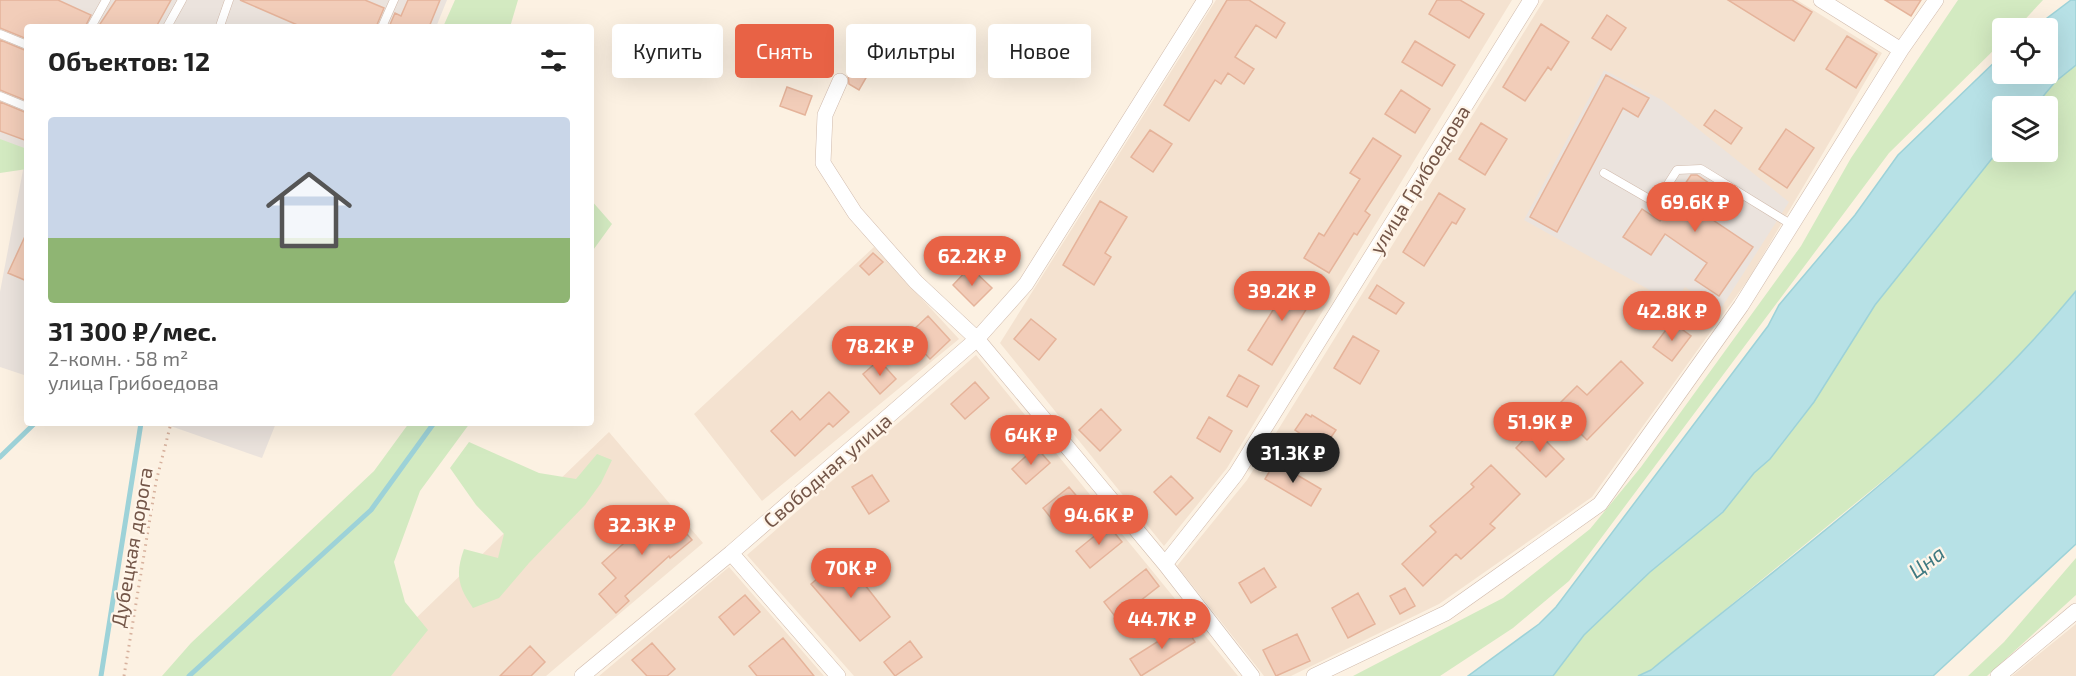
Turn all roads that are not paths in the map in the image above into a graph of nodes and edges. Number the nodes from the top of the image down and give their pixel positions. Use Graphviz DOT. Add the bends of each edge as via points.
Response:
graph roads {
  1 [pos="182,0"];
  2 [pos="229,0"];
  3 [pos="1205,0"];
  4 [pos="1531,0"];
  5 [pos="1821,0"];
  6 [pos="1936,0"];
  7 [pos="102,1"];
  8 [pos="391,1"];
  9 [pos="92,24"];
  10 [pos="169,24"];
  11 [pos="222,24"];
  12 [pos="383,24"];
  13 [pos="0,34"];
  14 [pos="24,44"];
  15 [pos="1900,50"];
  16 [pos="840,81"];
  17 [pos="0,96"];
  18 [pos="24,106"];
  19 [pos="1605,173"];
  20 [pos="1792,225"];
  21 [pos="977,339"];
  22 [pos="731,553"];
  23 [pos="1165,564"];
  24 [pos="2076,610"];
  25 [pos="582,676"];
  26 [pos="838,676"];
  27 [pos="1252,676"];
  28 [pos="1314,676"];
  29 [pos="1998,676"];
  1 -- 10 [label="lane"];
  2 -- 11 [label="lane"];
  3 -- 21 [label="street, Свободная улица" via="1026,284"];
  4 -- 23 [label="street, улица Грибоедова" via="1236,474"];
  5 -- 15 [label="street"];
  6 -- 15 [label="street"];
  7 -- 9 [label="lane"];
  8 -- 12 [label="lane"];
  13 -- 14 [label="lane"];
  15 -- 20 [label="street"];
  16 -- 21 [label="street" via="825,115 823,163 855,213 916,282"];
  17 -- 18 [label="lane"];
  19 -- 20 [label="lane" via="1656,203 1677,170 1701,168"];
  20 -- 28 [label="street" via="1741,306 1600,504 1446,613"];
  21 -- 22 [label="street, Свободная улица"];
  21 -- 23 [label="street"];
  22 -- 25 [label="street, Свободная улица"];
  22 -- 26 [label="street"];
  23 -- 27 [label="street"];
  24 -- 29 [label="street"];
}
